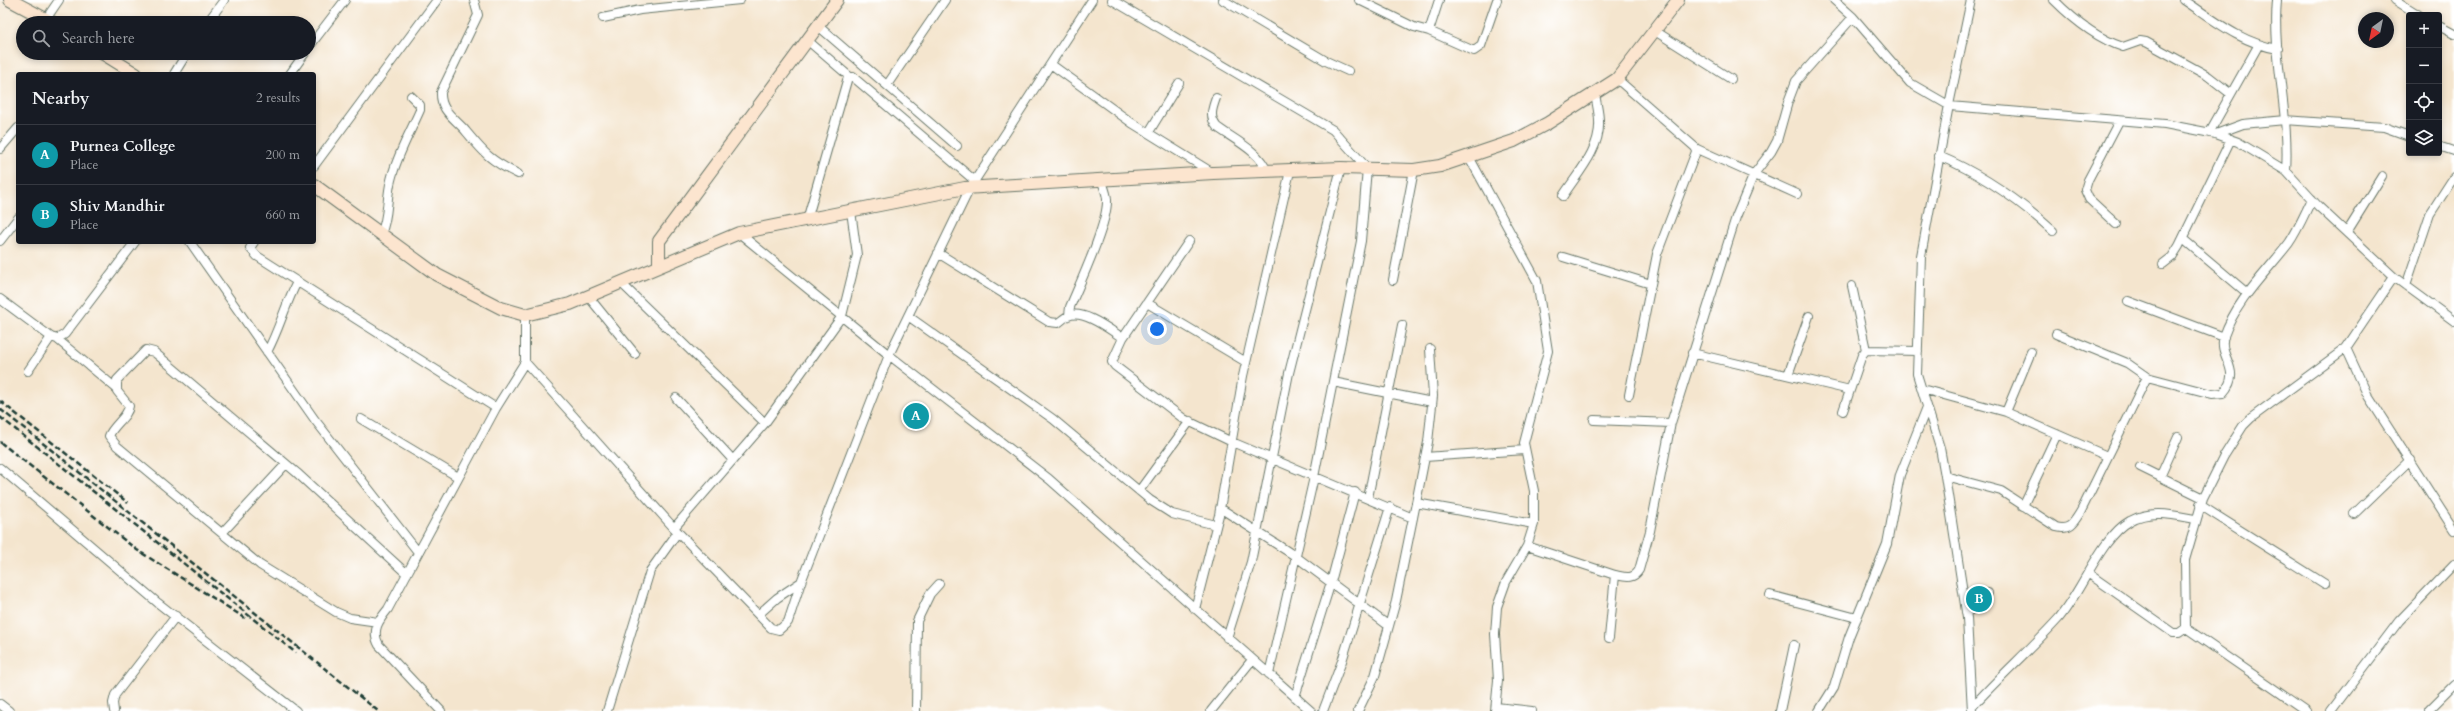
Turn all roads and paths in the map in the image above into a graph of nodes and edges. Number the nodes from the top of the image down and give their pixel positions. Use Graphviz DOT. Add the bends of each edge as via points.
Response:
graph roads {
  1 [pos="10,0"];
  2 [pos="59,0"];
  3 [pos="224,0"];
  4 [pos="345,0"];
  5 [pos="437,0"];
  6 [pos="474,0"];
  7 [pos="740,0"];
  8 [pos="837,0"];
  9 [pos="945,0"];
  10 [pos="1092,0"];
  11 [pos="1112,0"];
  12 [pos="1224,0"];
  13 [pos="1359,0"];
  14 [pos="1439,0"];
  15 [pos="1497,0"];
  16 [pos="1678,0"];
  17 [pos="1834,0"];
  18 [pos="1971,0"];
  19 [pos="2054,0"];
  20 [pos="2184,0"];
  21 [pos="2276,0"];
  22 [pos="2395,0"];
  23 [pos="2414,12"];
  24 [pos="40,16"];
  25 [pos="51,16"];
  26 [pos="212,16"];
  27 [pos="1853,17"];
  28 [pos="603,18"];
  29 [pos="817,25"];
  30 [pos="2442,28"];
  31 [pos="1429,31"];
  32 [pos="1655,31"];
  33 [pos="2454,34"];
  34 [pos="316,38"];
  35 [pos="806,40"];
  36 [pos="2258,46"];
  37 [pos="2278,49"];
  38 [pos="112,60"];
  39 [pos="183,60"];
  40 [pos="300,60"];
  41 [pos="1052,65"];
  42 [pos="1348,71"];
  43 [pos="129,72"];
  44 [pos="175,72"];
  45 [pos="291,72"];
  46 [pos="850,77"];
  47 [pos="1618,79"];
  48 [pos="1731,79"];
  49 [pos="1180,83"];
  50 [pos="887,85"];
  51 [pos="1595,93"];
  52 [pos="2231,94"];
  53 [pos="411,96"];
  54 [pos="1216,98"];
  55 [pos="1949,105"];
  56 [pos="2286,120"];
  57 [pos="2119,121"];
  58 [pos="16,130"];
  59 [pos="1149,132"];
  60 [pos="2212,134"];
  61 [pos="2406,135"];
  62 [pos="2231,139"];
  63 [pos="957,146"];
  64 [pos="2442,147"];
  65 [pos="0,149"];
  66 [pos="1697,149"];
  67 [pos="2454,151"];
  68 [pos="1468,155"];
  69 [pos="1939,156"];
  70 [pos="316,163"];
  71 [pos="1340,168"];
  72 [pos="1367,168"];
  73 [pos="1414,170"];
  74 [pos="2286,170"];
  75 [pos="1290,171"];
  76 [pos="1267,172"];
  77 [pos="1213,173"];
  78 [pos="518,174"];
  79 [pos="1754,174"];
  80 [pos="2382,176"];
  81 [pos="2454,177"];
  82 [pos="1101,179"];
  83 [pos="972,185"];
  84 [pos="316,186"];
  85 [pos="1797,194"];
  86 [pos="1563,196"];
  87 [pos="2312,199"];
  88 [pos="851,211"];
  89 [pos="807,220"];
  90 [pos="16,221"];
  91 [pos="2116,224"];
  92 [pos="2053,231"];
  93 [pos="2347,232"];
  94 [pos="739,233"];
  95 [pos="381,234"];
  96 [pos="2183,239"];
  97 [pos="1189,240"];
  98 [pos="0,241"];
  99 [pos="133,244"];
  100 [pos="191,244"];
  101 [pos="253,244"];
  102 [pos="938,253"];
  103 [pos="1562,258"];
  104 [pos="2163,264"];
  105 [pos="659,266"];
  106 [pos="2394,277"];
  107 [pos="1393,280"];
  108 [pos="297,282"];
  109 [pos="620,282"];
  110 [pos="1651,284"];
  111 [pos="1852,286"];
  112 [pos="2406,286"];
  113 [pos="2247,293"];
  114 [pos="588,296"];
  115 [pos="0,299"];
  116 [pos="2128,301"];
  117 [pos="1147,303"];
  118 [pos="525,315"];
  119 [pos="1069,315"];
  120 [pos="842,316"];
  121 [pos="908,316"];
  122 [pos="1809,316"];
  123 [pos="2454,321"];
  124 [pos="1402,325"];
  125 [pos="2056,334"];
  126 [pos="2224,337"];
  127 [pos="54,338"];
  128 [pos="1123,338"];
  129 [pos="2346,348"];
  130 [pos="1430,349"];
  131 [pos="1866,350"];
  132 [pos="1918,351"];
  133 [pos="266,352"];
  134 [pos="2031,352"];
  135 [pos="1692,353"];
  136 [pos="635,354"];
  137 [pos="889,355"];
  138 [pos="525,362"];
  139 [pos="1246,362"];
  140 [pos="28,371"];
  141 [pos="1788,375"];
  142 [pos="2147,377"];
  143 [pos="1333,382"];
  144 [pos="116,389"];
  145 [pos="1922,389"];
  146 [pos="1850,390"];
  147 [pos="1388,395"];
  148 [pos="1629,396"];
  149 [pos="676,398"];
  150 [pos="1432,402"];
  151 [pos="1927,407"];
  152 [pos="496,408"];
  153 [pos="1843,411"];
  154 [pos="2006,412"];
  155 [pos="361,419"];
  156 [pos="1594,420"];
  157 [pos="1190,421"];
  158 [pos="765,423"];
  159 [pos="1671,423"];
  160 [pos="2057,434"];
  161 [pos="2178,437"];
  162 [pos="1232,442"];
  163 [pos="1525,450"];
  164 [pos="2107,456"];
  165 [pos="1425,457"];
  166 [pos="1273,458"];
  167 [pos="732,459"];
  168 [pos="2410,460"];
  169 [pos="286,464"];
  170 [pos="2140,467"];
  171 [pos="0,468"];
  172 [pos="1945,476"];
  173 [pos="1314,477"];
  174 [pos="2160,477"];
  175 [pos="458,478"];
  176 [pos="1138,491"];
  177 [pos="1354,492"];
  178 [pos="1368,498"];
  179 [pos="2201,502"];
  180 [pos="1416,503"];
  181 [pos="2023,506"];
  182 [pos="1390,507"];
  183 [pos="1220,508"];
  184 [pos="2354,514"];
  185 [pos="1413,518"];
  186 [pos="2195,518"];
  187 [pos="1534,524"];
  188 [pos="1216,526"];
  189 [pos="676,530"];
  190 [pos="2454,530"];
  191 [pos="222,533"];
  192 [pos="1257,533"];
  193 [pos="1527,546"];
  194 [pos="418,552"];
  195 [pos="1295,556"];
  196 [pos="2454,564"];
  197 [pos="407,574"];
  198 [pos="2089,574"];
  199 [pos="1615,575"];
  200 [pos="801,582"];
  201 [pos="1331,582"];
  202 [pos="939,584"];
  203 [pos="2325,584"];
  204 [pos="1988,593"];
  205 [pos="1770,595"];
  206 [pos="1360,603"];
  207 [pos="1195,609"];
  208 [pos="1966,612"];
  209 [pos="758,614"];
  210 [pos="176,616"];
  211 [pos="1857,618"];
  212 [pos="378,622"];
  213 [pos="1389,626"];
  214 [pos="2186,628"];
  215 [pos="1227,638"];
  216 [pos="1609,638"];
  217 [pos="1794,645"];
  218 [pos="1252,660"];
  219 [pos="1269,674"];
  220 [pos="2454,685"];
  221 [pos="1295,697"];
  222 [pos="0,704"];
  223 [pos="1495,709"];
  224 [pos="1972,709"];
  225 [pos="2429,710"];
  226 [pos="9,711"];
  227 [pos="114,711"];
  228 [pos="296,711"];
  229 [pos="441,711"];
  230 [pos="607,711"];
  231 [pos="916,711"];
  232 [pos="1211,711"];
  233 [pos="1311,711"];
  234 [pos="1323,711"];
  235 [pos="1358,711"];
  236 [pos="1532,711"];
  237 [pos="1780,711"];
  238 [pos="1819,711"];
  239 [pos="2306,711"];
  240 [pos="2331,711"];
  1 -- 24 [label="street"];
  2 -- 25 [label="street"];
  3 -- 26 [label="street"];
  4 -- 34 [label="street"];
  5 -- 70 [label="street"];
  6 -- 78 [label="street" via="478,15 442,92 441,101 447,113 479,149 496,164"];
  7 -- 28 [label="street" via="640,10"];
  8 -- 29 [label="street"];
  9 -- 50 [label="street"];
  10 -- 41 [label="street"];
  11 -- 72 [label="street" via="1333,130"];
  12 -- 42 [label="street" via="1326,61"];
  13 -- 31 [label="street" via="1414,28"];
  14 -- 31 [label="street"];
  15 -- 31 [label="street" via="1478,50 1474,51"];
  16 -- 32 [label="street"];
  17 -- 27 [label="street"];
  18 -- 55 [label="street"];
  19 -- 52 [label="street" via="2067,13 2111,43 2123,47 2140,41 2146,42 2208,76"];
  20 -- 36 [label="street" via="2238,37"];
  21 -- 37 [label="street"];
  22 -- 23 [label="street"];
  27 -- 55 [label="street" via="1910,83"];
  27 -- 79 [label="street" via="1796,81 1777,141 1772,152"];
  29 -- 35 [label="street"];
  29 -- 50 [label="street"];
  30 -- 33 [label="street"];
  32 -- 47 [label="street"];
  32 -- 48 [label="street"];
  35 -- 46 [label="street"];
  35 -- 105 [label="street" via="659,241"];
  36 -- 37 [label="street"];
  36 -- 52 [label="street"];
  37 -- 56 [label="street"];
  38 -- 43 [label="street"];
  39 -- 44 [label="street"];
  40 -- 45 [label="street"];
  41 -- 59 [label="street" via="1132,123"];
  41 -- 83 [label="street"];
  46 -- 83 [label="street"];
  46 -- 89 [label="street" via="847,79"];
  47 -- 51 [label="street"];
  47 -- 66 [label="street"];
  49 -- 59 [label="street"];
  50 -- 63 [label="street"];
  51 -- 68 [label="street" via="1514,141"];
  51 -- 86 [label="street" via="1600,122 1596,141"];
  52 -- 60 [label="street"];
  53 -- 95 [label="street" via="420,105 420,110 399,152 390,181 388,214"];
  54 -- 76 [label="street" via="1211,112 1217,127 1258,156"];
  55 -- 57 [label="street"];
  55 -- 69 [label="street"];
  56 -- 60 [label="street" via="2242,124"];
  56 -- 61 [label="street" via="2384,127"];
  56 -- 74 [label="street"];
  57 -- 60 [label="street" via="2165,124"];
  57 -- 91 [label="street" via="2085,190 2089,199"];
  58 -- 65 [label="street"];
  59 -- 77 [label="street"];
  60 -- 62 [label="street"];
  62 -- 74 [label="street"];
  62 -- 96 [label="street"];
  64 -- 67 [label="street"];
  66 -- 79 [label="street"];
  66 -- 110 [label="street" via="1657,254"];
  68 -- 73 [label="street" via="1440,166"];
  68 -- 163 [label="street" via="1537,281 1548,351 1544,373 1526,429"];
  69 -- 92 [label="street" via="1967,168 2023,204"];
  69 -- 132 [label="street" via="1921,256"];
  71 -- 72 [label="street"];
  71 -- 75 [label="street"];
  71 -- 166 [label="street" via="1291,366"];
  72 -- 73 [label="street"];
  72 -- 143 [label="street" via="1361,241"];
  73 -- 107 [label="street"];
  74 -- 87 [label="street"];
  75 -- 76 [label="street"];
  75 -- 139 [label="street"];
  76 -- 77 [label="street"];
  77 -- 82 [label="street"];
  79 -- 85 [label="street"];
  79 -- 135 [label="street" via="1736,217"];
  80 -- 93 [label="street"];
  81 -- 112 [label="street" via="2430,214"];
  82 -- 83 [label="street"];
  82 -- 119 [label="street" via="1107,198 1106,208"];
  83 -- 88 [label="street"];
  83 -- 102 [label="street"];
  84 -- 95 [label="street"];
  87 -- 93 [label="street"];
  87 -- 113 [label="street" via="2290,242"];
  88 -- 89 [label="street"];
  88 -- 120 [label="street" via="857,256"];
  89 -- 94 [label="street"];
  90 -- 98 [label="street"];
  93 -- 106 [label="street"];
  94 -- 105 [label="street"];
  94 -- 120 [label="street"];
  95 -- 118 [label="street" via="437,275 501,308"];
  96 -- 104 [label="street" via="2172,257"];
  96 -- 113 [label="street"];
  97 -- 117 [label="street"];
  99 -- 127 [label="street" via="65,334"];
  100 -- 133 [label="street"];
  101 -- 108 [label="street" via="251,251"];
  102 -- 119 [label="street" via="1049,322 1058,323"];
  102 -- 121 [label="street"];
  103 -- 110 [label="street"];
  105 -- 109 [label="street"];
  106 -- 112 [label="street"];
  106 -- 129 [label="street"];
  108 -- 133 [label="street" via="285,307 278,331"];
  108 -- 152 [label="street"];
  109 -- 114 [label="street"];
  109 -- 158 [label="street"];
  110 -- 148 [label="street"];
  111 -- 131 [label="street"];
  112 -- 123 [label="street"];
  113 -- 126 [label="street"];
  114 -- 118 [label="street" via="570,304"];
  114 -- 136 [label="street"];
  115 -- 127 [label="street"];
  116 -- 126 [label="street"];
  117 -- 128 [label="street"];
  117 -- 139 [label="street"];
  118 -- 138 [label="street"];
  119 -- 128 [label="street" via="1095,320"];
  120 -- 137 [label="street"];
  120 -- 158 [label="street"];
  121 -- 137 [label="street"];
  121 -- 176 [label="street" via="1053,419"];
  122 -- 141 [label="street"];
  124 -- 147 [label="street"];
  125 -- 142 [label="street" via="2127,363"];
  126 -- 142 [label="street" via="2231,377 2229,386 2223,393 2212,394"];
  127 -- 140 [label="street"];
  127 -- 144 [label="street"];
  128 -- 157 [label="street" via="1113,357 1112,362 1115,366"];
  129 -- 168 [label="street" via="2368,396"];
  129 -- 179 [label="street" via="2243,426 2224,456"];
  130 -- 150 [label="street"];
  131 -- 132 [label="street"];
  131 -- 146 [label="street"];
  132 -- 145 [label="street" via="1917,374"];
  133 -- 194 [label="street" via="315,420"];
  134 -- 154 [label="street"];
  135 -- 141 [label="street"];
  135 -- 159 [label="street"];
  137 -- 200 [label="street"];
  137 -- 207 [label="street" via="1049,479"];
  138 -- 152 [label="street"];
  138 -- 189 [label="street"];
  139 -- 162 [label="street"];
  141 -- 146 [label="street"];
  142 -- 164 [label="street"];
  143 -- 147 [label="street"];
  143 -- 173 [label="street"];
  144 -- 169 [label="street" via="117,380 146,350 150,350"];
  144 -- 191 [label="street" via="129,406 109,436"];
  145 -- 151 [label="street"];
  145 -- 154 [label="street"];
  146 -- 153 [label="street"];
  147 -- 150 [label="street"];
  147 -- 178 [label="street"];
  149 -- 167 [label="street"];
  150 -- 165 [label="street"];
  151 -- 172 [label="street" via="1940,448"];
  151 -- 211 [label="street" via="1900,475 1887,544"];
  152 -- 175 [label="street"];
  154 -- 160 [label="street"];
  155 -- 175 [label="street"];
  156 -- 159 [label="street"];
  157 -- 162 [label="street"];
  157 -- 176 [label="street"];
  158 -- 167 [label="street"];
  159 -- 199 [label="street" via="1650,531 1639,570 1635,576"];
  160 -- 164 [label="street"];
  160 -- 181 [label="street"];
  161 -- 174 [label="street"];
  162 -- 166 [label="street"];
  162 -- 183 [label="street"];
  163 -- 165 [label="street"];
  163 -- 187 [label="street" via="1534,491"];
  164 -- 181 [label="street" via="2081,511 2069,528 2056,527"];
  165 -- 180 [label="street"];
  166 -- 173 [label="street"];
  166 -- 192 [label="street"];
  167 -- 189 [label="street"];
  168 -- 184 [label="street"];
  168 -- 190 [label="street"];
  169 -- 191 [label="street"];
  169 -- 197 [label="street"];
  170 -- 174 [label="street"];
  171 -- 210 [label="street"];
  172 -- 181 [label="street" via="2001,491"];
  172 -- 208 [label="street"];
  173 -- 177 [label="street"];
  173 -- 195 [label="street"];
  174 -- 179 [label="street"];
  175 -- 194 [label="street"];
  176 -- 188 [label="street" via="1172,514"];
  177 -- 178 [label="street"];
  177 -- 201 [label="street"];
  178 -- 182 [label="street"];
  179 -- 186 [label="street"];
  179 -- 203 [label="street"];
  180 -- 185 [label="street"];
  180 -- 187 [label="street"];
  182 -- 185 [label="street"];
  182 -- 206 [label="street"];
  183 -- 188 [label="street"];
  183 -- 192 [label="street"];
  185 -- 213 [label="street"];
  186 -- 198 [label="street" via="2161,514 2130,520 2114,533"];
  186 -- 214 [label="street" via="2185,560"];
  187 -- 193 [label="street"];
  188 -- 207 [label="street"];
  189 -- 209 [label="street"];
  189 -- 230 [label="street" via="650,571"];
  191 -- 212 [label="street" via="260,565 336,612 350,618"];
  192 -- 195 [label="street"];
  192 -- 215 [label="street" via="1251,562"];
  193 -- 199 [label="street"];
  193 -- 223 [label="street" via="1506,582 1497,607 1495,634 1498,680"];
  194 -- 197 [label="street"];
  195 -- 201 [label="street"];
  195 -- 219 [label="street"];
  196 -- 240 [label="street" via="2399,621"];
  197 -- 212 [label="street"];
  198 -- 214 [label="street" via="2173,633 2179,633"];
  198 -- 224 [label="street" via="2060,617 2008,667"];
  199 -- 216 [label="street"];
  200 -- 209 [label="street"];
  200 -- 209 [label="street" via="788,622 779,630 771,628"];
  201 -- 206 [label="street"];
  201 -- 221 [label="street"];
  202 -- 231 [label="street" via="930,594 917,621"];
  204 -- 208 [label="street" via="1982,606"];
  205 -- 211 [label="street"];
  206 -- 213 [label="street"];
  206 -- 234 [label="street"];
  207 -- 215 [label="street"];
  208 -- 224 [label="street"];
  210 -- 227 [label="street" via="115,695 112,703"];
  210 -- 228 [label="street"];
  211 -- 238 [label="street" via="1834,687"];
  212 -- 229 [label="street" via="375,637 379,644"];
  213 -- 235 [label="street" via="1376,676"];
  214 -- 239 [label="street"];
  215 -- 218 [label="street"];
  217 -- 237 [label="street"];
  218 -- 219 [label="street"];
  218 -- 232 [label="street"];
  219 -- 221 [label="street"];
  220 -- 225 [label="street"];
  221 -- 233 [label="street"];
  222 -- 226 [label="street"];
  223 -- 236 [label="street"];
}
